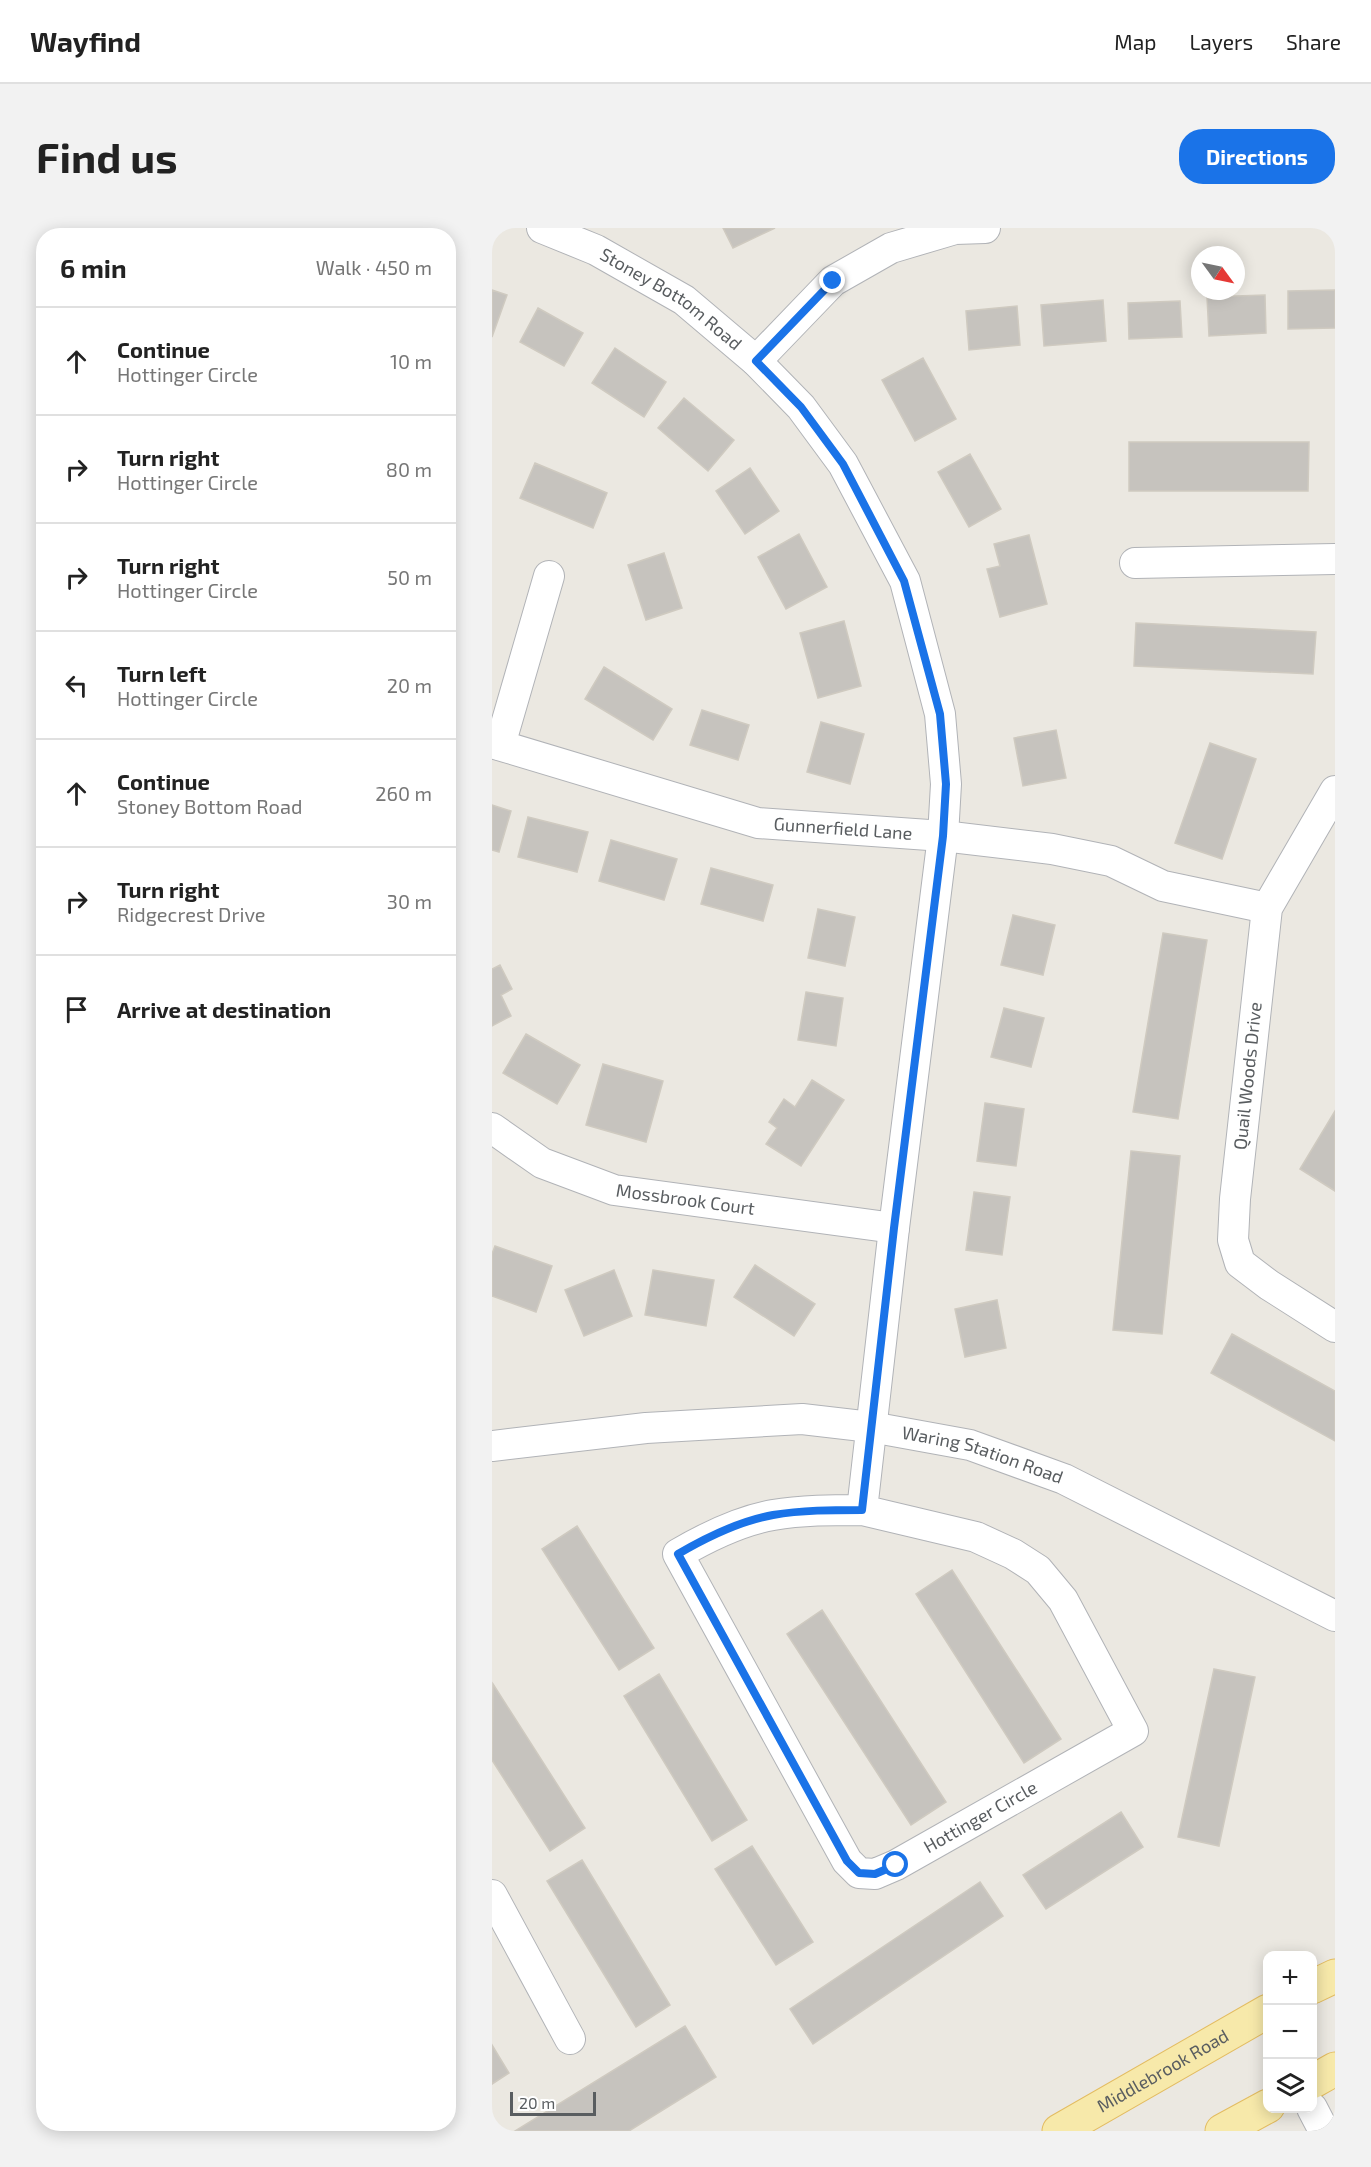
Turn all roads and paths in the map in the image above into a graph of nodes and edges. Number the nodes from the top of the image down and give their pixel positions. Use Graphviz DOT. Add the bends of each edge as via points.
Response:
graph roads {
  1 [pos="542,228"];
  2 [pos="985,228"];
  3 [pos="756,361"];
  4 [pos="1335,559"];
  5 [pos="1135,563"];
  6 [pos="549,576"];
  7 [pos="496,744"];
  8 [pos="1335,791"];
  9 [pos="943,836"];
  10 [pos="1267,908"];
  11 [pos="492,1128"];
  12 [pos="894,1228"];
  13 [pos="1335,1327"];
  14 [pos="871,1427"];
  15 [pos="492,1446"];
  16 [pos="862,1510"];
  17 [pos="1335,1616"];
  18 [pos="492,1895"];
  19 [pos="1335,1976"];
  20 [pos="1317,1985"];
  21 [pos="1263,2014"];
  22 [pos="570,2039"];
  23 [pos="1335,2069"];
  24 [pos="1317,2079"];
  25 [pos="1263,2109"];
  26 [pos="1314,2113"];
  27 [pos="1059,2131"];
  28 [pos="1222,2131"];
  29 [pos="1324,2131"];
  1 -- 3 [label="street, Stoney Bottom Road" via="596,250 684,300"];
  2 -- 3 [label="street" via="954,229 891,248 833,281"];
  3 -- 9 [label="street, Stoney Bottom Road" via="801,407 843,464 904,581 940,714 946,784"];
  4 -- 5 [label="street"];
  6 -- 7 [label="street"];
  7 -- 9 [label="street, Gunnerfield Lane" via="758,823"];
  8 -- 10 [label="street, Quail Woods Drive"];
  9 -- 10 [label="street, Gunnerfield Lane" via="1052,849 1111,861 1162,886"];
  9 -- 12 [label="street, Stoney Bottom Road"];
  10 -- 13 [label="street, Quail Woods Drive" via="1234,1199 1233,1240 1240,1263"];
  11 -- 12 [label="street, Mossbrook Court" via="542,1163 614,1190"];
  12 -- 14 [label="street, Stoney Bottom Road"];
  14 -- 15 [label="street, Waring Station Road" via="802,1419 646,1428"];
  14 -- 16 [label="street"];
  14 -- 17 [label="street, Waring Station Road" via="970,1445 1064,1479"];
  16 -- 16 [label="street, Hottinger Circle" via="772,1515 734,1526 678,1554 847,1861 859,1873 875,1874 1133,1731 1063,1600 1038,1570 976,1537"];
  18 -- 22 [label="street"];
  19 -- 20 [label="main road"];
  21 -- 27 [label="main road, Middlebrook Road"];
  23 -- 24 [label="main road"];
  25 -- 28 [label="main road"];
  26 -- 29 [label="street"];
}
